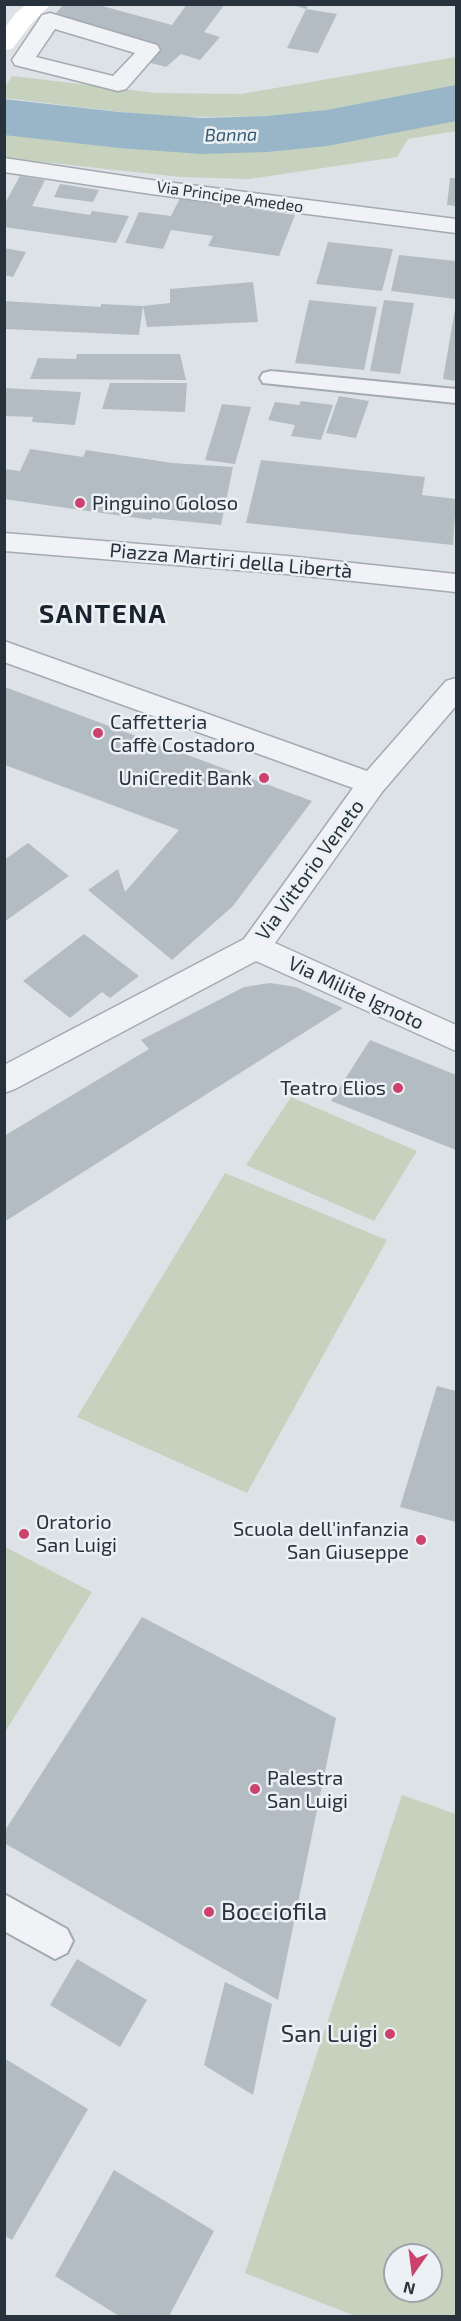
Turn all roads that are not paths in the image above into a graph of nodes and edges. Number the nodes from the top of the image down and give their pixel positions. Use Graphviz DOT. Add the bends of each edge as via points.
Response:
graph roads {
  1 [pos="41,4"];
  2 [pos="4,44"];
  3 [pos="23,60"];
  4 [pos="4,165"];
  5 [pos="456,226"];
  6 [pos="271,378"];
  7 [pos="456,396"];
  8 [pos="4,542"];
  9 [pos="456,583"];
  10 [pos="4,651"];
  11 [pos="456,688"];
  12 [pos="372,784"];
  13 [pos="255,946"];
  14 [pos="456,1039"];
  15 [pos="4,1080"];
  16 [pos="4,1911"];
  17 [pos="55,1941"];
  1 -- 2 [label="street"];
  3 -- 3 [label="street" via="50,20 149,50 118,84"];
  4 -- 5 [label="street, Via Principe Amedeo"];
  6 -- 7 [label="lane"];
  8 -- 9 [label="street, Piazza Martiri della Libertà"];
  10 -- 12 [label="street"];
  11 -- 12 [label="street, Via Vittorio Veneto"];
  12 -- 13 [label="street, Via Vittorio Veneto"];
  13 -- 14 [label="street, Via Milite Ignoto"];
  13 -- 15 [label="street, Via Vittorio Veneto"];
  16 -- 17 [label="lane"];
}
